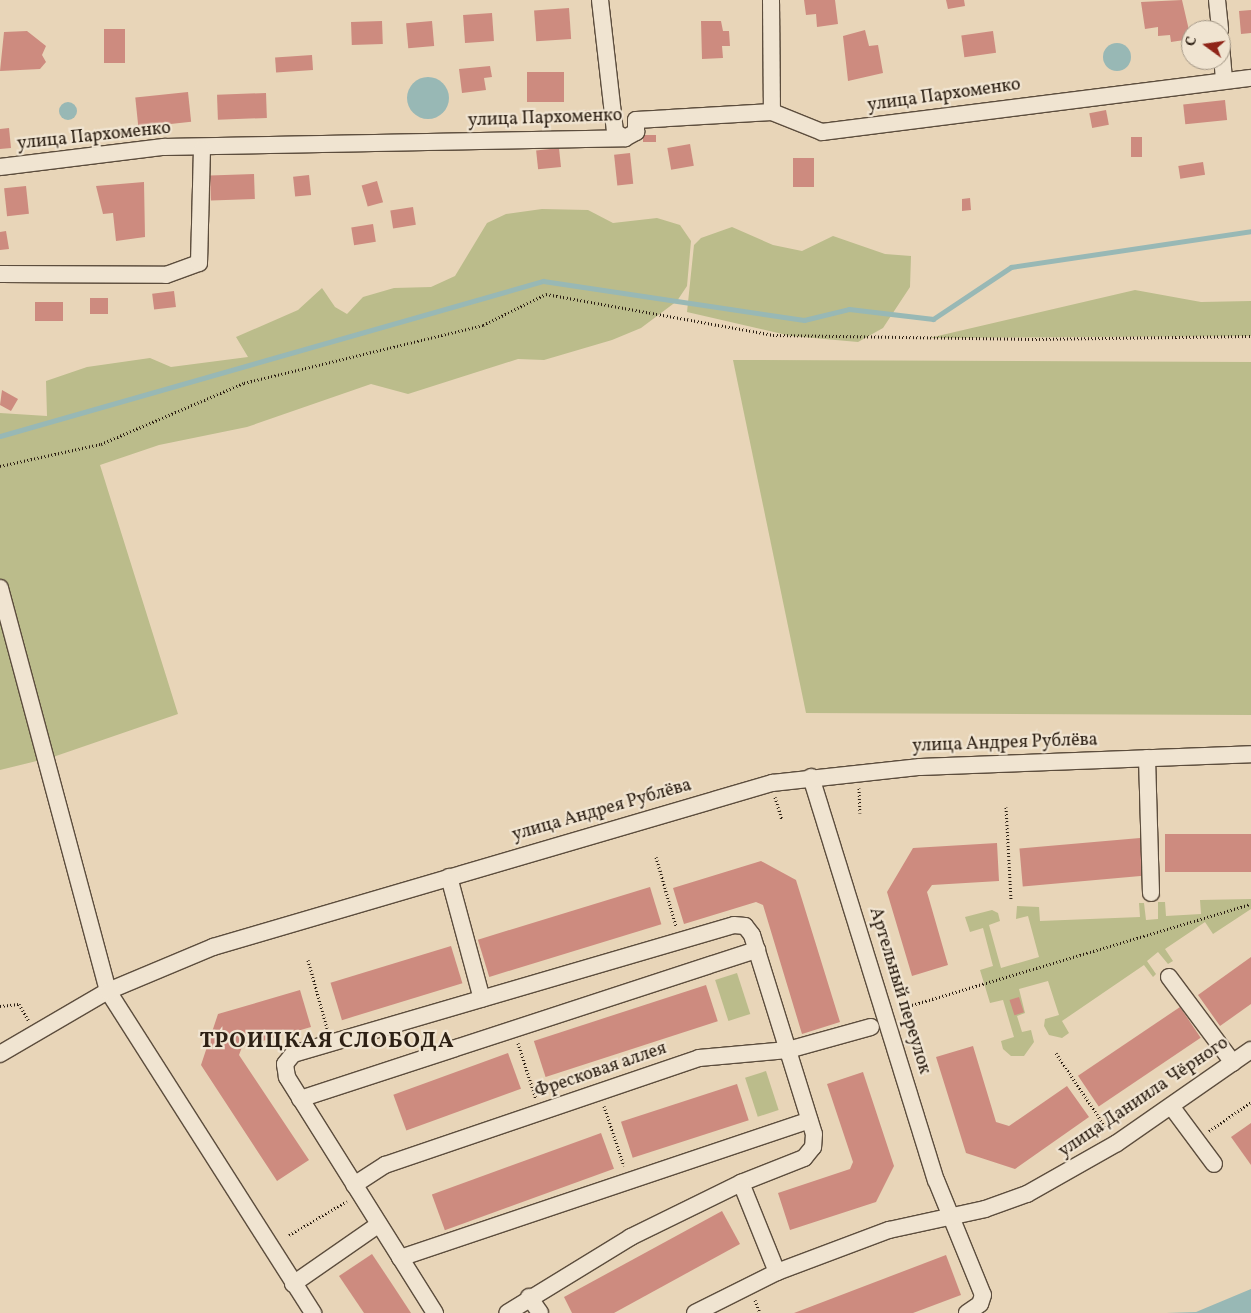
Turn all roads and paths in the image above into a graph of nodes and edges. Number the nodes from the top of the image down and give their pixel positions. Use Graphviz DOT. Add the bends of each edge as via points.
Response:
graph roads {
  1 [pos="600,0"];
  2 [pos="771,0"];
  3 [pos="1217,0"];
  4 [pos="1219,20"];
  5 [pos="1223,70"];
  6 [pos="1251,78"];
  7 [pos="1224,79"];
  8 [pos="772,112"];
  9 [pos="625,138"];
  10 [pos="202,149"];
  11 [pos="0,167"];
  12 [pos="0,274"];
  13 [pos="1251,336"];
  14 [pos="0,466"];
  15 [pos="0,588"];
  16 [pos="1251,754"];
  17 [pos="1147,758"];
  18 [pos="811,777"];
  19 [pos="859,782"];
  20 [pos="774,792"];
  21 [pos="1006,807"];
  22 [pos="860,813"];
  23 [pos="782,820"];
  24 [pos="656,858"];
  25 [pos="449,877"];
  26 [pos="1151,893"];
  27 [pos="1011,900"];
  28 [pos="1251,904"];
  29 [pos="680,941"];
  30 [pos="757,950"];
  31 [pos="308,960"];
  32 [pos="1169,977"];
  33 [pos="108,991"];
  34 [pos="482,999"];
  35 [pos="0,1006"];
  36 [pos="902,1008"];
  37 [pos="871,1027"];
  38 [pos="513,1029"];
  39 [pos="36,1032"];
  40 [pos="331,1043"];
  41 [pos="788,1050"];
  42 [pos="1251,1050"];
  43 [pos="1056,1053"];
  44 [pos="0,1054"];
  45 [pos="1233,1063"];
  46 [pos="600,1093"];
  47 [pos="300,1098"];
  48 [pos="1251,1102"];
  49 [pos="1171,1106"];
  50 [pos="541,1114"];
  51 [pos="809,1120"];
  52 [pos="1106,1128"];
  53 [pos="1196,1140"];
  54 [pos="1214,1164"];
  55 [pos="629,1181"];
  56 [pos="741,1183"];
  57 [pos="357,1189"];
  58 [pos="952,1216"];
  59 [pos="378,1225"];
  60 [pos="289,1235"];
  61 [pos="400,1258"];
  62 [pos="777,1272"];
  63 [pos="293,1284"];
  64 [pos="530,1297"];
  65 [pos="754,1299"];
  66 [pos="313,1313"];
  67 [pos="435,1313"];
  68 [pos="507,1313"];
  69 [pos="540,1313"];
  70 [pos="695,1313"];
  71 [pos="760,1313"];
  72 [pos="967,1313"];
  1 -- 9 [label="street" via="615,132"];
  2 -- 8 [label="street"];
  3 -- 4 [label="street"];
  5 -- 7 [label="street"];
  6 -- 7 [label="street, улица Пархоменко"];
  7 -- 8 [label="street, улица Пархоменко" via="822,132"];
  8 -- 9 [label="street, улица Пархоменко" via="636,120 636,132"];
  9 -- 10 [label="street, улица Пархоменко"];
  10 -- 11 [label="street, улица Пархоменко" via="164,147"];
  10 -- 12 [label="street" via="199,263 166,275"];
  13 -- 14 [label="path" via="1032,339 773,335 546,294 483,325 244,383 101,444"];
  15 -- 33 [label="street"];
  16 -- 17 [label="street, улица Андрея Рублёва"];
  17 -- 18 [label="street, улица Андрея Рублёва" via="920,767"];
  17 -- 26 [label="street"];
  18 -- 25 [label="street, улица Андрея Рублёва" via="721,797"];
  18 -- 58 [label="street, Артельный переулок"];
  19 -- 22 [label="path"];
  20 -- 23 [label="path"];
  21 -- 27 [label="path"];
  24 -- 29 [label="path"];
  25 -- 33 [label="street, улица Андрея Рублёва" via="214,947"];
  25 -- 34 [label="street"];
  28 -- 36 [label="path"];
  29 -- 30 [label="street" via="745,926"];
  29 -- 34 [label="street"];
  30 -- 38 [label="street"];
  30 -- 41 [label="street"];
  31 -- 40 [label="path"];
  32 -- 45 [label="street"];
  33 -- 39 [label="street, улица Андрея Рублёва"];
  33 -- 63 [label="street"];
  34 -- 40 [label="street"];
  35 -- 39 [label="path" via="19,1004"];
  37 -- 41 [label="street, Фресковая аллея"];
  38 -- 47 [label="street"];
  38 -- 50 [label="path"];
  39 -- 44 [label="street, улица Андрея Рублёва"];
  40 -- 47 [label="street" via="293,1054 285,1064 287,1077"];
  41 -- 46 [label="street, Фресковая аллея" via="700,1058"];
  41 -- 51 [label="street"];
  42 -- 45 [label="street, улица Даниила Чёрного"];
  43 -- 52 [label="path"];
  45 -- 49 [label="street, улица Даниила Чёрного"];
  46 -- 50 [label="street, Фресковая аллея"];
  46 -- 55 [label="path"];
  47 -- 57 [label="street"];
  48 -- 53 [label="path"];
  49 -- 53 [label="street"];
  49 -- 58 [label="street, улица Даниила Чёрного" via="1118,1144 1027,1194"];
  50 -- 57 [label="street, Фресковая аллея" via="386,1165"];
  51 -- 55 [label="street"];
  51 -- 56 [label="street" via="813,1147 804,1158"];
  53 -- 54 [label="street"];
  55 -- 61 [label="street"];
  56 -- 62 [label="street"];
  56 -- 64 [label="street" via="631,1237"];
  57 -- 59 [label="street"];
  57 -- 60 [label="path"];
  58 -- 62 [label="street, улица Даниила Чёрного" via="889,1230"];
  58 -- 72 [label="street, Артельный переулок" via="983,1295 980,1304"];
  59 -- 61 [label="street"];
  59 -- 63 [label="street"];
  61 -- 67 [label="street"];
  62 -- 70 [label="street, улица Даниила Чёрного"];
  63 -- 66 [label="street"];
  64 -- 68 [label="street"];
  64 -- 69 [label="street"];
  65 -- 71 [label="path"];
}
